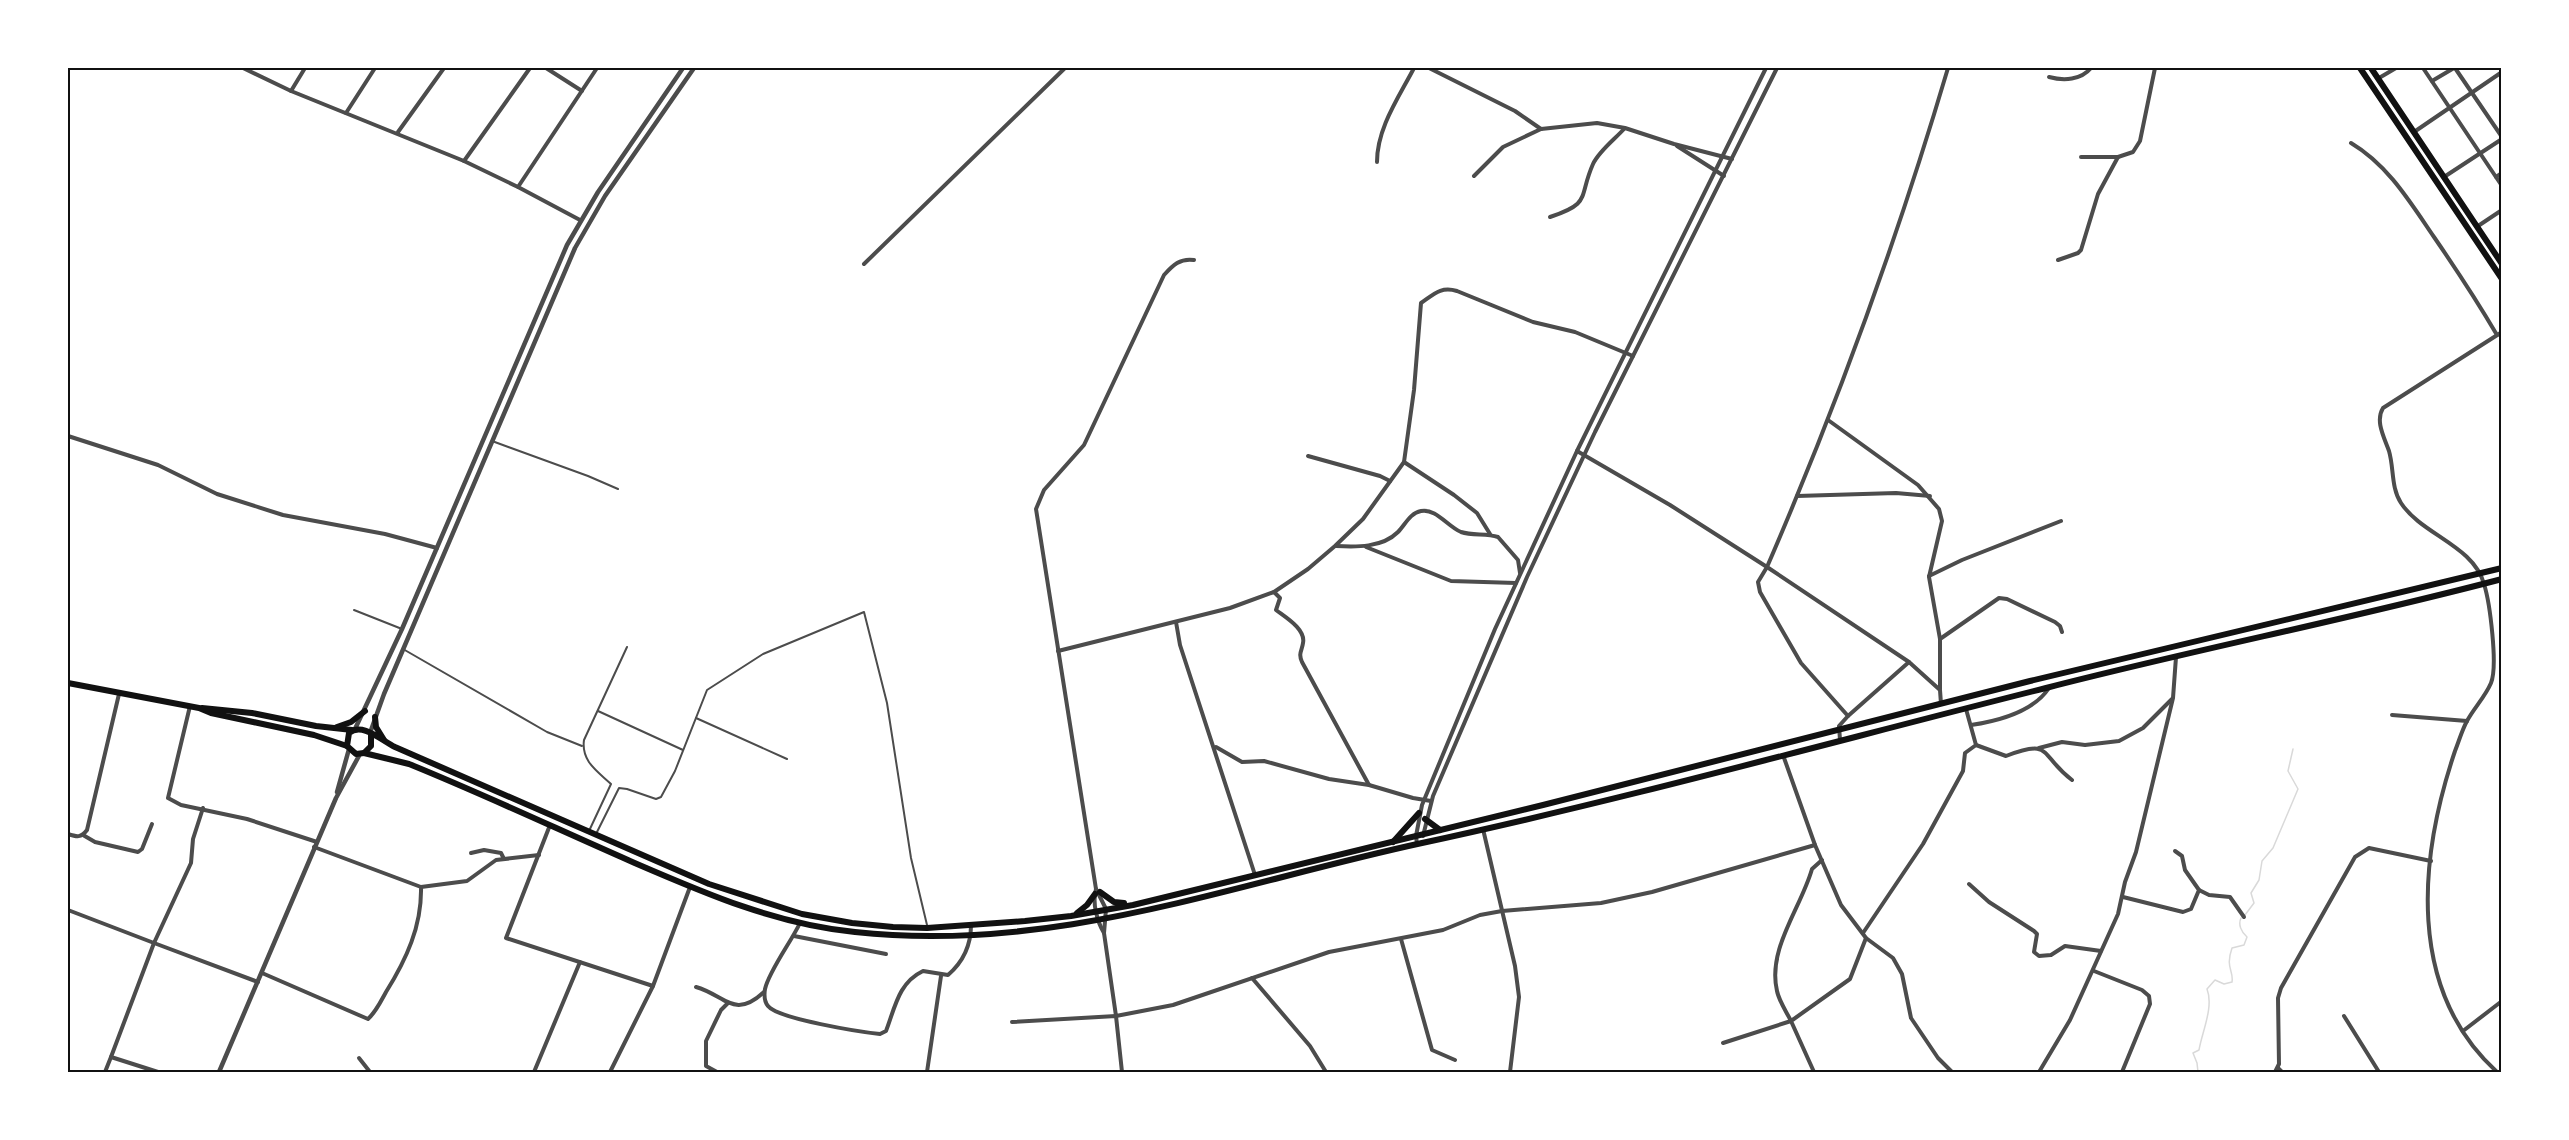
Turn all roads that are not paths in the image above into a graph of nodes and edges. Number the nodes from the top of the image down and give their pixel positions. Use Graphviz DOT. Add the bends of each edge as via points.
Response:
graph roads {
  1 [pos="243,68"];
  2 [pos="305,68"];
  3 [pos="375,68"];
  4 [pos="444,68"];
  5 [pos="530,68"];
  6 [pos="546,68"];
  7 [pos="597,68"];
  8 [pos="683,68"];
  9 [pos="694,68"];
  10 [pos="1065,68"];
  11 [pos="1414,68"];
  12 [pos="1429,68"];
  13 [pos="1766,68"];
  14 [pos="1777,68"];
  15 [pos="1948,68"];
  16 [pos="2091,68"];
  17 [pos="2155,68"];
  18 [pos="2360,68"];
  19 [pos="2371,68"];
  20 [pos="2396,68"];
  21 [pos="2423,68"];
  22 [pos="2454,68"];
  23 [pos="2502,72"];
  24 [pos="2049,77"];
  25 [pos="2379,78"];
  26 [pos="2432,81"];
  27 [pos="291,91"];
  28 [pos="582,91"];
  29 [pos="2471,93"];
  30 [pos="2450,107"];
  31 [pos="346,113"];
  32 [pos="1625,128"];
  33 [pos="1541,129"];
  34 [pos="398,132"];
  35 [pos="2414,132"];
  36 [pos="2502,138"];
  37 [pos="2352,143"];
  38 [pos="1674,144"];
  39 [pos="2480,154"];
  40 [pos="1723,155"];
  41 [pos="2118,156"];
  42 [pos="2081,157"];
  43 [pos="1732,159"];
  44 [pos="464,161"];
  45 [pos="1377,162"];
  46 [pos="1716,172"];
  47 [pos="2502,173"];
  48 [pos="1474,176"];
  49 [pos="1724,176"];
  50 [pos="2444,177"];
  51 [pos="2496,177"];
  52 [pos="2502,186"];
  53 [pos="518,188"];
  54 [pos="2458,198"];
  55 [pos="2450,203"];
  56 [pos="2502,210"];
  57 [pos="2470,215"];
  58 [pos="1550,217"];
  59 [pos="580,220"];
  60 [pos="2462,220"];
  61 [pos="2478,226"];
  62 [pos="1194,260"];
  63 [pos="2058,260"];
  64 [pos="864,264"];
  65 [pos="2502,264"];
  66 [pos="2502,279"];
  67 [pos="2502,332"];
  68 [pos="2497,335"];
  69 [pos="1626,353"];
  70 [pos="1633,356"];
  71 [pos="1828,420"];
  72 [pos="68,436"];
  73 [pos="492,441"];
  74 [pos="1577,451"];
  75 [pos="477,455"];
  76 [pos="1584,455"];
  77 [pos="1308,456"];
  78 [pos="485,457"];
  79 [pos="1404,462"];
  80 [pos="472,466"];
  81 [pos="480,469"];
  82 [pos="1390,481"];
  83 [pos="618,489"];
  84 [pos="1797,496"];
  85 [pos="1930,496"];
  86 [pos="2061,521"];
  87 [pos="1490,534"];
  88 [pos="1335,546"];
  89 [pos="1365,547"];
  90 [pos="437,548"];
  91 [pos="1767,567"];
  92 [pos="2502,568"];
  93 [pos="2480,573"];
  94 [pos="1520,574"];
  95 [pos="1929,577"];
  96 [pos="2502,579"];
  97 [pos="1516,583"];
  98 [pos="2484,584"];
  99 [pos="1274,592"];
  100 [pos="354,610"];
  101 [pos="1176,622"];
  102 [pos="402,629"];
  103 [pos="2062,632"];
  104 [pos="1940,639"];
  105 [pos="627,647"];
  106 [pos="403,649"];
  107 [pos="1058,651"];
  108 [pos="2176,657"];
  109 [pos="1909,662"];
  110 [pos="68,683"];
  111 [pos="2050,687"];
  112 [pos="1940,690"];
  113 [pos="119,694"];
  114 [pos="2173,698"];
  115 [pos="1941,705"];
  116 [pos="190,706"];
  117 [pos="199,708"];
  118 [pos="1966,708"];
  119 [pos="365,711"];
  120 [pos="597,711"];
  121 [pos="2392,715"];
  122 [pos="1848,716"];
  123 [pos="375,717"];
  124 [pos="696,718"];
  125 [pos="2467,721"];
  126 [pos="1971,725"];
  127 [pos="335,728"];
  128 [pos="353,729"];
  129 [pos="1839,730"];
  130 [pos="370,734"];
  131 [pos="1840,740"];
  132 [pos="386,743"];
  133 [pos="1976,745"];
  134 [pos="583,746"];
  135 [pos="1215,747"];
  136 [pos="348,748"];
  137 [pos="2039,748"];
  138 [pos="683,750"];
  139 [pos="362,753"];
  140 [pos="1783,754"];
  141 [pos="787,759"];
  142 [pos="2072,780"];
  143 [pos="1369,785"];
  144 [pos="336,798"];
  145 [pos="1424,800"];
  146 [pos="520,801"];
  147 [pos="1431,801"];
  148 [pos="1558,801"];
  149 [pos="531,806"];
  150 [pos="203,808"];
  151 [pos="516,810"];
  152 [pos="1560,810"];
  153 [pos="1419,813"];
  154 [pos="528,815"];
  155 [pos="1425,819"];
  156 [pos="152,824"];
  157 [pos="550,825"];
  158 [pos="1483,829"];
  159 [pos="1441,830"];
  160 [pos="592,833"];
  161 [pos="68,834"];
  162 [pos="83,835"];
  163 [pos="1419,835"];
  164 [pos="1393,842"];
  165 [pos="1420,843"];
  166 [pos="315,844"];
  167 [pos="1815,845"];
  168 [pos="2175,851"];
  169 [pos="471,853"];
  170 [pos="540,855"];
  171 [pos="504,858"];
  172 [pos="1821,860"];
  173 [pos="2431,861"];
  174 [pos="1255,875"];
  175 [pos="1969,884"];
  176 [pos="421,887"];
  177 [pos="690,887"];
  178 [pos="2199,890"];
  179 [pos="1097,891"];
  180 [pos="2123,897"];
  181 [pos="1133,905"];
  182 [pos="1106,909"];
  183 [pos="68,910"];
  184 [pos="1097,910"];
  185 [pos="1502,911"];
  186 [pos="1071,916"];
  187 [pos="2244,916"];
  188 [pos="1106,920"];
  189 [pos="1098,921"];
  190 [pos="800,923"];
  191 [pos="971,925"];
  192 [pos="956,926"];
  193 [pos="927,928"];
  194 [pos="1104,933"];
  195 [pos="1863,933"];
  196 [pos="971,935"];
  197 [pos="794,936"];
  198 [pos="957,936"];
  199 [pos="1866,938"];
  200 [pos="1401,939"];
  201 [pos="154,943"];
  202 [pos="2101,951"];
  203 [pos="886,954"];
  204 [pos="580,962"];
  205 [pos="2094,971"];
  206 [pos="262,973"];
  207 [pos="941,976"];
  208 [pos="1252,978"];
  209 [pos="258,982"];
  210 [pos="653,986"];
  211 [pos="696,987"];
  212 [pos="765,991"];
  213 [pos="2502,1001"];
  214 [pos="728,1003"];
  215 [pos="1116,1016"];
  216 [pos="2344,1016"];
  217 [pos="1791,1021"];
  218 [pos="1012,1022"];
  219 [pos="2463,1030"];
  220 [pos="1723,1043"];
  221 [pos="111,1057"];
  222 [pos="359,1058"];
  223 [pos="1455,1060"];
  224 [pos="2276,1070"];
  225 [pos="105,1072"];
  226 [pos="158,1072"];
  227 [pos="219,1072"];
  228 [pos="370,1072"];
  229 [pos="534,1072"];
  230 [pos="610,1072"];
  231 [pos="717,1072"];
  232 [pos="927,1072"];
  233 [pos="1122,1072"];
  234 [pos="1326,1072"];
  235 [pos="1510,1072"];
  236 [pos="1814,1072"];
  237 [pos="1952,1072"];
  238 [pos="2039,1072"];
  239 [pos="2122,1072"];
  240 [pos="2282,1072"];
  241 [pos="2379,1072"];
  242 [pos="2497,1072"];
  1 -- 27 [label="street"];
  2 -- 27 [label="street"];
  3 -- 31 [label="street"];
  4 -- 34 [label="street"];
  5 -- 44 [label="street"];
  6 -- 28 [label="street"];
  7 -- 28 [label="street"];
  8 -- 59 [label="street"];
  9 -- 73 [label="street" via="575,248"];
  10 -- 64 [label="street"];
  11 -- 45 [label="street" via="1383,128"];
  12 -- 33 [label="street" via="1515,111"];
  13 -- 40 [label="street"];
  14 -- 43 [label="street"];
  15 -- 71 [label="street" via="1905,208"];
  16 -- 24 [label="street" via="2064,81"];
  17 -- 41 [label="street" via="2140,141 2133,152"];
  18 -- 55 [label="main road"];
  19 -- 25 [label="main road"];
  20 -- 25 [label="street"];
  21 -- 26 [label="street"];
  22 -- 26 [label="street"];
  22 -- 29 [label="street"];
  23 -- 29 [label="street"];
  25 -- 35 [label="main road"];
  26 -- 30 [label="street"];
  27 -- 31 [label="street"];
  28 -- 53 [label="street"];
  29 -- 30 [label="street"];
  29 -- 36 [label="street"];
  30 -- 35 [label="street"];
  30 -- 39 [label="street"];
  31 -- 34 [label="street"];
  32 -- 33 [label="street" via="1597,123"];
  32 -- 38 [label="street"];
  32 -- 58 [label="street" via="1595,161 1579,203"];
  33 -- 48 [label="street" via="1503,147"];
  34 -- 44 [label="street"];
  35 -- 50 [label="main road"];
  36 -- 39 [label="street"];
  37 -- 68 [label="street" via="2378,162 2403,193 2469,287"];
  38 -- 40 [label="street"];
  38 -- 46 [label="street"];
  39 -- 50 [label="street"];
  39 -- 51 [label="street"];
  40 -- 43 [label="street"];
  40 -- 46 [label="street"];
  41 -- 42 [label="street"];
  41 -- 63 [label="street" via="2098,194 2081,250"];
  43 -- 49 [label="street"];
  44 -- 53 [label="street"];
  46 -- 49 [label="street"];
  46 -- 69 [label="street"];
  47 -- 51 [label="street"];
  49 -- 70 [label="street"];
  50 -- 54 [label="main road"];
  51 -- 52 [label="street"];
  53 -- 59 [label="street"];
  54 -- 55 [label="main road"];
  54 -- 57 [label="main road"];
  55 -- 60 [label="main road"];
  56 -- 61 [label="street"];
  57 -- 60 [label="main road"];
  57 -- 61 [label="main road"];
  59 -- 75 [label="street"];
  60 -- 66 [label="main road"];
  61 -- 65 [label="main road"];
  62 -- 107 [label="street" via="1173,264 1164,276 1084,445 1038,500 1035,520"];
  67 -- 68 [label="street"];
  68 -- 93 [label="street" via="2384,408 2379,420 2400,502 2418,523 2461,552"];
  69 -- 70 [label="street"];
  69 -- 74 [label="street"];
  69 -- 79 [label="street" via="1457,291 1439,290 1421,303"];
  70 -- 76 [label="street"];
  71 -- 84 [label="street"];
  71 -- 85 [label="street"];
  72 -- 90 [label="street" via="158,465 217,494 283,515"];
  73 -- 78 [label="street"];
  73 -- 83 [label="lane"];
  74 -- 76 [label="street"];
  74 -- 94 [label="street"];
  75 -- 78 [label="street"];
  75 -- 80 [label="street"];
  76 -- 91 [label="street"];
  76 -- 147 [label="street" via="1501,633"];
  77 -- 82 [label="street"];
  78 -- 81 [label="street"];
  79 -- 82 [label="street"];
  79 -- 87 [label="street" via="1478,513"];
  80 -- 81 [label="street"];
  80 -- 90 [label="street"];
  81 -- 106 [label="street"];
  82 -- 88 [label="street" via="1363,519"];
  84 -- 85 [label="street"];
  84 -- 91 [label="street"];
  85 -- 95 [label="street" via="1940,509 1942,521"];
  86 -- 95 [label="street"];
  87 -- 89 [label="street" via="1461,532 1429,510 1419,511 1396,534"];
  87 -- 94 [label="street" via="1498,537 1518,560"];
  88 -- 89 [label="street"];
  88 -- 99 [label="street"];
  89 -- 97 [label="street" via="1451,581"];
  90 -- 102 [label="street"];
  91 -- 109 [label="street"];
  91 -- 122 [label="street" via="1758,582 1760,592 1801,663"];
  92 -- 93 [label="main road"];
  93 -- 98 [label="street"];
  93 -- 115 [label="main road"];
  94 -- 97 [label="street"];
  95 -- 104 [label="street"];
  96 -- 98 [label="main road"];
  97 -- 145 [label="street"];
  98 -- 108 [label="main road"];
  98 -- 125 [label="street" via="2494,672"];
  99 -- 101 [label="street"];
  99 -- 143 [label="street" via="1280,598 1276,610 1302,635 1302,662"];
  100 -- 102 [label="lane"];
  101 -- 107 [label="street"];
  101 -- 135 [label="street" via="1180,645"];
  102 -- 119 [label="street"];
  103 -- 104 [label="street" via="2055,622 1999,598"];
  104 -- 112 [label="street"];
  105 -- 120 [label="lane"];
  106 -- 123 [label="street"];
  106 -- 134 [label="lane" via="547,732"];
  107 -- 179 [label="street"];
  108 -- 111 [label="main road"];
  108 -- 114 [label="street"];
  109 -- 112 [label="street"];
  109 -- 122 [label="street"];
  110 -- 113 [label="main road"];
  111 -- 118 [label="main road"];
  111 -- 126 [label="street" via="2042,700 2006,717"];
  112 -- 115 [label="street"];
  113 -- 116 [label="main road"];
  113 -- 162 [label="street"];
  114 -- 137 [label="street" via="2143,728 2118,741 2085,745 2062,742"];
  114 -- 180 [label="street"];
  115 -- 129 [label="main road"];
  116 -- 117 [label="main road"];
  116 -- 150 [label="street" via="168,798 181,805"];
  117 -- 127 [label="main road" via="222,708"];
  117 -- 136 [label="main road" via="314,735"];
  118 -- 126 [label="street"];
  118 -- 131 [label="main road"];
  119 -- 127 [label="main road"];
  119 -- 128 [label="street"];
  120 -- 134 [label="lane"];
  120 -- 138 [label="lane"];
  121 -- 125 [label="street"];
  122 -- 129 [label="street"];
  123 -- 130 [label="street"];
  123 -- 132 [label="main road"];
  124 -- 138 [label="lane"];
  124 -- 141 [label="lane"];
  124 -- 193 [label="lane" via="707,690 763,654 864,612 886,703"];
  125 -- 173 [label="street" via="2438,806"];
  126 -- 133 [label="street"];
  127 -- 128 [label="main road"];
  128 -- 130 [label="main road"];
  128 -- 136 [label="main road" via="347,737"];
  129 -- 131 [label="street"];
  129 -- 148 [label="main road"];
  130 -- 132 [label="main road"];
  130 -- 139 [label="main road" via="371,746"];
  131 -- 140 [label="main road"];
  132 -- 146 [label="main road"];
  133 -- 137 [label="street" via="2006,756 2029,747"];
  133 -- 195 [label="street" via="1965,753 1963,771 1923,844"];
  134 -- 160 [label="lane" via="585,759 611,784"];
  135 -- 143 [label="street" via="1242,762 1264,762"];
  135 -- 174 [label="street"];
  136 -- 139 [label="main road"];
  136 -- 144 [label="street"];
  137 -- 142 [label="street"];
  138 -- 160 [label="lane" via="661,797 656,800 619,788"];
  139 -- 144 [label="street"];
  139 -- 151 [label="main road" via="408,764"];
  140 -- 152 [label="main road"];
  140 -- 167 [label="street"];
  143 -- 145 [label="street"];
  144 -- 166 [label="street"];
  145 -- 147 [label="street"];
  145 -- 153 [label="street"];
  146 -- 149 [label="main road"];
  146 -- 151 [label="main road"];
  147 -- 155 [label="street"];
  148 -- 152 [label="main road"];
  148 -- 159 [label="main road"];
  149 -- 154 [label="main road"];
  149 -- 160 [label="main road"];
  150 -- 166 [label="street"];
  150 -- 201 [label="street" via="193,839 191,863"];
  151 -- 154 [label="main road"];
  152 -- 158 [label="main road"];
  153 -- 163 [label="street"];
  153 -- 164 [label="main road"];
  154 -- 157 [label="main road"];
  155 -- 159 [label="main road"];
  155 -- 163 [label="street"];
  156 -- 162 [label="street" via="138,852 94,842"];
  157 -- 170 [label="street"];
  157 -- 177 [label="main road"];
  158 -- 165 [label="main road"];
  158 -- 185 [label="street"];
  159 -- 163 [label="main road"];
  160 -- 193 [label="main road" via="709,884 802,914 852,923"];
  161 -- 162 [label="street"];
  163 -- 164 [label="main road"];
  163 -- 165 [label="street"];
  164 -- 174 [label="main road"];
  165 -- 188 [label="main road"];
  166 -- 176 [label="street"];
  166 -- 206 [label="street"];
  167 -- 172 [label="street"];
  167 -- 185 [label="street" via="1601,903"];
  168 -- 178 [label="street" via="2182,856 2185,870"];
  169 -- 171 [label="street" via="484,850 501,853"];
  170 -- 171 [label="street"];
  170 -- 204 [label="street" via="506,938"];
  171 -- 176 [label="street" via="490,863 467,881"];
  172 -- 195 [label="street" via="1841,905"];
  172 -- 217 [label="street" via="1812,869 1778,955 1777,993"];
  173 -- 219 [label="street" via="2427,901 2433,963 2444,995"];
  173 -- 224 [label="street" via="2369,848 2355,857 2281,988"];
  174 -- 181 [label="main road"];
  175 -- 202 [label="street" via="2037,934 2034,952 2039,957 2065,946"];
  176 -- 206 [label="street" via="416,927 404,962 368,1019"];
  177 -- 190 [label="main road"];
  177 -- 210 [label="street"];
  178 -- 180 [label="street" via="2191,909 2183,912"];
  178 -- 187 [label="street" via="2230,897"];
  179 -- 181 [label="main road" via="1114,902"];
  179 -- 182 [label="street"];
  179 -- 184 [label="street"];
  179 -- 186 [label="main road" via="1087,905"];
  180 -- 202 [label="street"];
  181 -- 182 [label="main road"];
  182 -- 184 [label="main road"];
  182 -- 188 [label="street"];
  183 -- 201 [label="street"];
  184 -- 186 [label="main road"];
  184 -- 189 [label="street"];
  185 -- 200 [label="street"];
  185 -- 235 [label="street" via="1519,997"];
  186 -- 191 [label="main road"];
  188 -- 189 [label="main road"];
  188 -- 194 [label="street"];
  189 -- 194 [label="street"];
  189 -- 196 [label="main road"];
  190 -- 197 [label="street"];
  190 -- 198 [label="main road" via="851,932"];
  191 -- 192 [label="main road"];
  191 -- 196 [label="street"];
  192 -- 193 [label="main road"];
  192 -- 198 [label="main road"];
  194 -- 215 [label="street"];
  195 -- 199 [label="street"];
  196 -- 198 [label="main road"];
  196 -- 207 [label="street" via="961,962 948,975"];
  197 -- 203 [label="street"];
  197 -- 212 [label="street"];
  199 -- 217 [label="street" via="1850,979"];
  199 -- 237 [label="street" via="1893,958 1902,974 1911,1018"];
  200 -- 208 [label="street" via="1329,952"];
  200 -- 223 [label="street" via="1432,1050"];
  201 -- 209 [label="street"];
  201 -- 221 [label="street"];
  202 -- 205 [label="street"];
  204 -- 210 [label="street"];
  204 -- 229 [label="street"];
  205 -- 238 [label="street" via="2060,1040"];
  205 -- 239 [label="street" via="2149,996 2150,1004"];
  206 -- 209 [label="street"];
  207 -- 212 [label="street" via="923,971 909,981 894,1005 886,1031 880,1034 778,1013 769,1008"];
  207 -- 232 [label="street"];
  208 -- 215 [label="street" via="1173,1005"];
  208 -- 234 [label="street" via="1310,1046"];
  209 -- 227 [label="street"];
  210 -- 230 [label="street"];
  211 -- 214 [label="street"];
  212 -- 214 [label="street" via="751,1004"];
  213 -- 219 [label="street"];
  214 -- 231 [label="street" via="705,1046 706,1066"];
  215 -- 218 [label="street"];
  215 -- 233 [label="street"];
  216 -- 241 [label="street"];
  217 -- 220 [label="street"];
  217 -- 236 [label="street"];
  219 -- 242 [label="street" via="2479,1056"];
  221 -- 225 [label="street"];
  221 -- 226 [label="street"];
  222 -- 228 [label="street"];
  224 -- 240 [label="street"];
}
